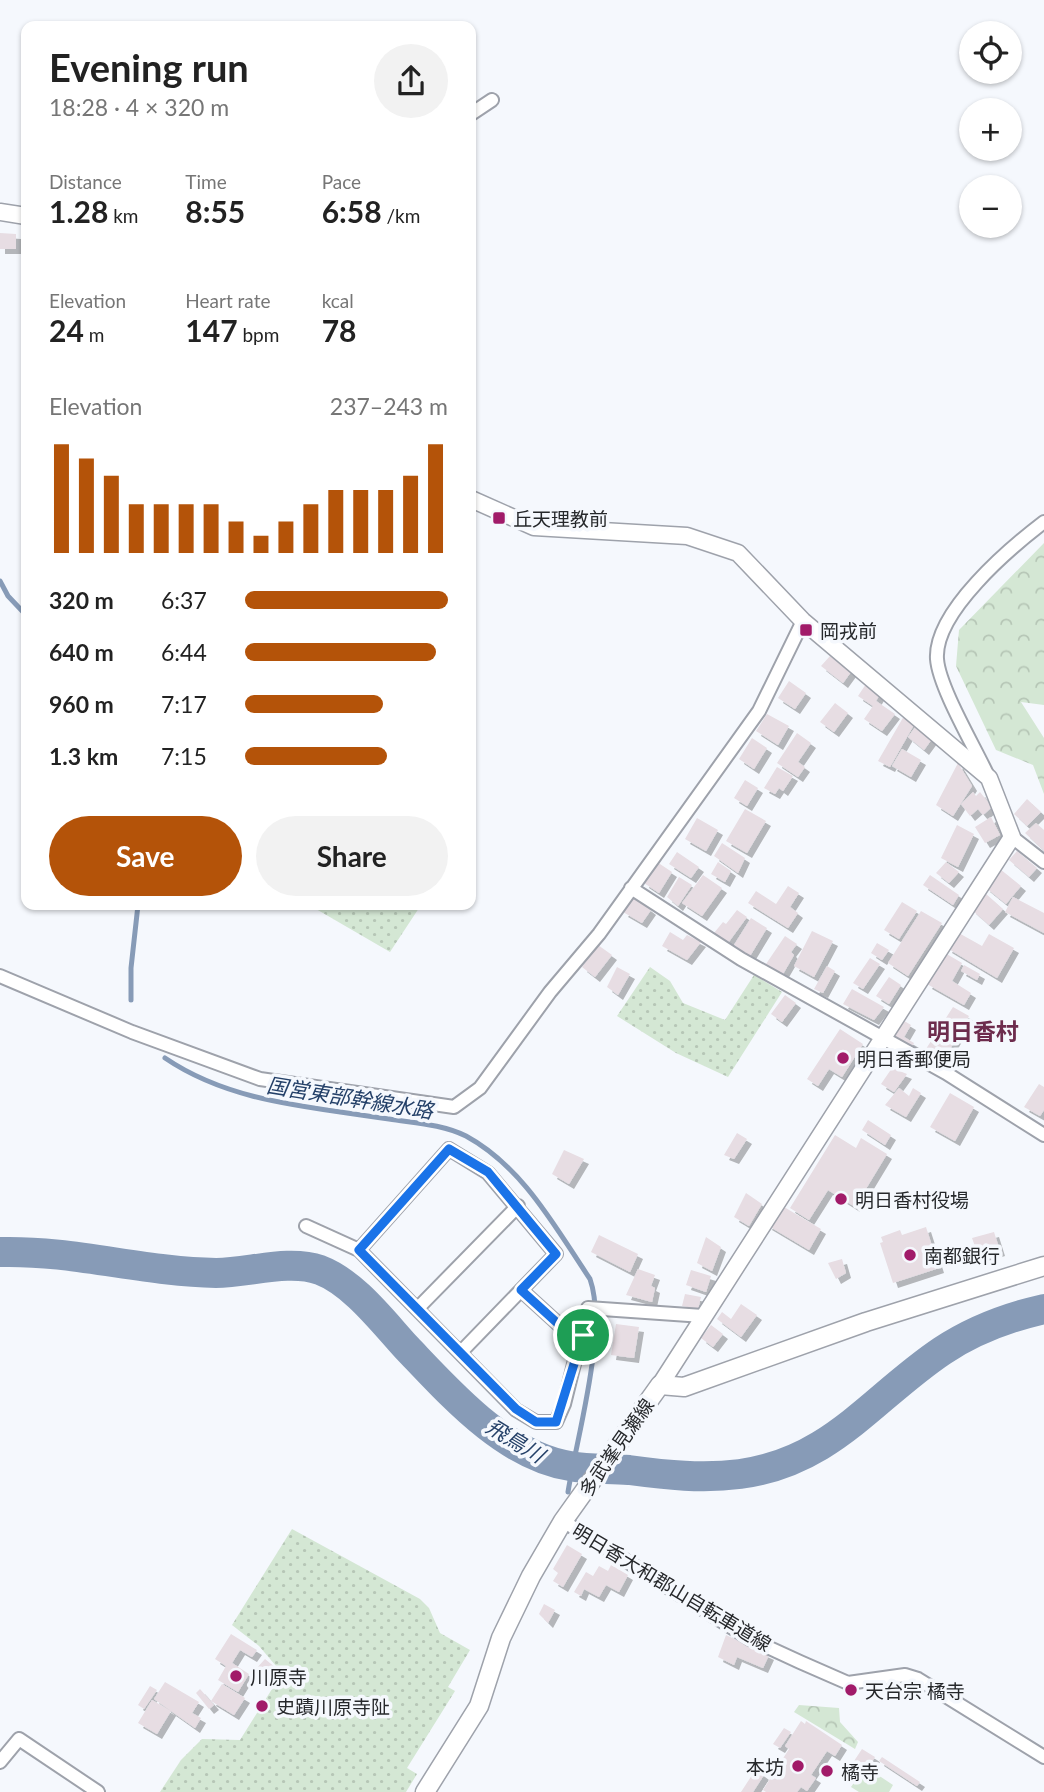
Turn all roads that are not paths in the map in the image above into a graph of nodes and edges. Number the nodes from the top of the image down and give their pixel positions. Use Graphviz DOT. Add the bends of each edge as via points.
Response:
graph roads {
  1 [pos="492,100"];
  2 [pos="476,111"];
  3 [pos="0,212"];
  4 [pos="21,215"];
  5 [pos="476,501"];
  6 [pos="1044,522"];
  7 [pos="803,621"];
  8 [pos="989,778"];
  9 [pos="1012,837"];
  10 [pos="1044,862"];
  11 [pos="631,888"];
  12 [pos="0,976"];
  13 [pos="882,1040"];
  14 [pos="1044,1135"];
  15 [pos="518,1206"];
  16 [pos="306,1226"];
  17 [pos="359,1250"];
  18 [pos="1044,1266"];
  19 [pos="521,1290"];
  20 [pos="418,1308"];
  21 [pos="704,1316"];
  22 [pos="583,1335"];
  23 [pos="461,1352"];
  24 [pos="660,1385"];
  25 [pos="563,1521"];
  26 [pos="1044,1757"];
  27 [pos="0,1762"];
  28 [pos="98,1792"];
  29 [pos="425,1792"];
  1 -- 2 [label="street"];
  3 -- 4 [label="street"];
  5 -- 7 [label="street" via="534,527 687,536 737,553"];
  6 -- 8 [label="street" via="1013,545 979,582 938,641 937,662"];
  7 -- 8 [label="street"];
  7 -- 11 [label="street" via="759,711"];
  8 -- 9 [label="street"];
  9 -- 10 [label="street"];
  9 -- 13 [label="street"];
  11 -- 12 [label="street" via="480,1088 454,1107 260,1079"];
  11 -- 13 [label="street" via="741,959"];
  13 -- 14 [label="street" via="946,1073"];
  13 -- 21 [label="street"];
  15 -- 17 [label="street" via="488,1172 449,1149"];
  15 -- 19 [label="street" via="556,1254"];
  15 -- 20 [label="street"];
  16 -- 17 [label="street"];
  17 -- 20 [label="street"];
  18 -- 24 [label="main road, 多武峯見瀬線" via="866,1322 684,1387"];
  19 -- 22 [label="street" via="566,1331"];
  19 -- 23 [label="street"];
  20 -- 23 [label="street"];
  21 -- 22 [label="street" via="588,1308"];
  21 -- 24 [label="street"];
  22 -- 23 [label="street" via="556,1422 536,1422 516,1409"];
  24 -- 25 [label="main road, 多武峯見瀬線"];
  25 -- 26 [label="street, 明日香大和郡山自転車道線" via="750,1639 848,1683 905,1675 918,1679"];
  25 -- 29 [label="main road, 多武峯見瀬線" via="501,1637 479,1706"];
  27 -- 28 [label="street" via="19,1739"];
}
